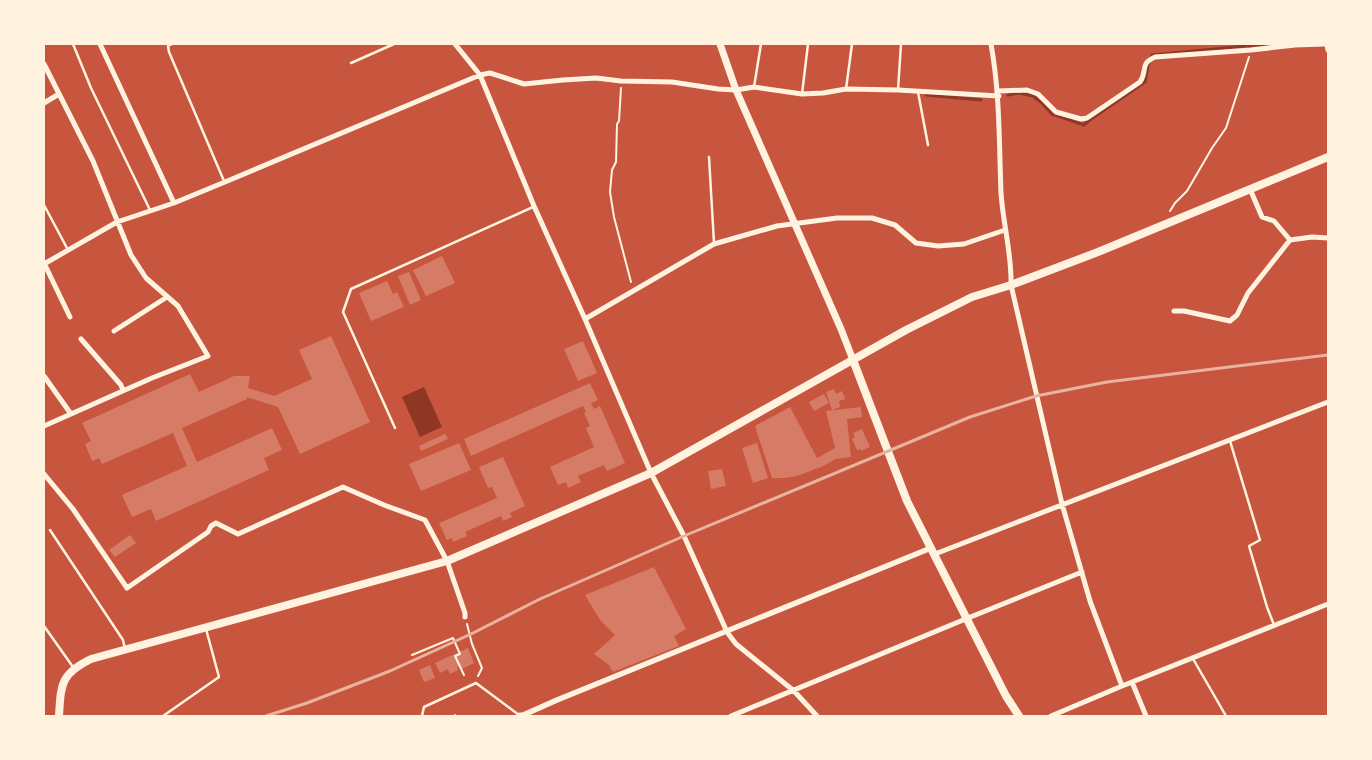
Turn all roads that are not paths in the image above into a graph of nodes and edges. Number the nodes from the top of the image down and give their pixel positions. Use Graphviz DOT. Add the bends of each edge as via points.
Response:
graph roads {
  1 [pos="73,44"];
  2 [pos="100,44"];
  3 [pos="172,44"];
  4 [pos="394,44"];
  5 [pos="456,44"];
  6 [pos="720,44"];
  7 [pos="761,44"];
  8 [pos="808,44"];
  9 [pos="852,44"];
  10 [pos="902,44"];
  11 [pos="991,44"];
  12 [pos="1295,44"];
  13 [pos="1325,44"];
  14 [pos="1328,50"];
  15 [pos="351,63"];
  16 [pos="44,64"];
  17 [pos="480,75"];
  18 [pos="754,87"];
  19 [pos="736,90"];
  20 [pos="846,90"];
  21 [pos="898,90"];
  22 [pos="918,91"];
  23 [pos="59,94"];
  24 [pos="802,94"];
  25 [pos="998,94"];
  26 [pos="44,103"];
  27 [pos="928,145"];
  28 [pos="709,157"];
  29 [pos="1328,157"];
  30 [pos="225,182"];
  31 [pos="1250,189"];
  32 [pos="174,203"];
  33 [pos="44,205"];
  34 [pos="534,206"];
  35 [pos="151,211"];
  36 [pos="117,222"];
  37 [pos="794,224"];
  38 [pos="1005,230"];
  39 [pos="1328,238"];
  40 [pos="1290,240"];
  41 [pos="714,244"];
  42 [pos="68,250"];
  43 [pos="44,264"];
  44 [pos="1011,285"];
  45 [pos="167,297"];
  46 [pos="1174,311"];
  47 [pos="70,317"];
  48 [pos="585,319"];
  49 [pos="114,331"];
  50 [pos="81,339"];
  51 [pos="853,360"];
  52 [pos="44,376"];
  53 [pos="123,391"];
  54 [pos="1328,402"];
  55 [pos="71,414"];
  56 [pos="44,426"];
  57 [pos="395,428"];
  58 [pos="1230,440"];
  59 [pos="651,473"];
  60 [pos="44,474"];
  61 [pos="1062,504"];
  62 [pos="50,530"];
  63 [pos="933,551"];
  64 [pos="447,561"];
  65 [pos="1082,572"];
  66 [pos="1328,604"];
  67 [pos="465,617"];
  68 [pos="968,618"];
  69 [pos="1274,625"];
  70 [pos="44,626"];
  71 [pos="206,628"];
  72 [pos="727,632"];
  73 [pos="126,650"];
  74 [pos="1192,657"];
  75 [pos="74,668"];
  76 [pos="1132,682"];
  77 [pos="1122,686"];
  78 [pos="794,691"];
  79 [pos="59,716"];
  80 [pos="163,716"];
  81 [pos="422,716"];
  82 [pos="520,716"];
  83 [pos="731,716"];
  84 [pos="817,716"];
  85 [pos="1019,716"];
  86 [pos="1051,716"];
  87 [pos="1146,716"];
  88 [pos="1226,716"];
  1 -- 35 [label="lane"];
  2 -- 32 [label="street"];
  3 -- 30 [label="lane" via="168,46 169,52"];
  4 -- 15 [label="lane"];
  5 -- 17 [label="street"];
  6 -- 19 [label="main road"];
  7 -- 18 [label="lane"];
  8 -- 24 [label="lane"];
  9 -- 20 [label="lane"];
  10 -- 21 [label="lane"];
  11 -- 25 [label="street"];
  12 -- 13 [label="street"];
  12 -- 25 [label="street" via="1155,57 1144,64 1144,77 1140,82 1082,119 1056,112 1038,94 1027,90"];
  13 -- 14 [label="street"];
  16 -- 23 [label="street"];
  17 -- 19 [label="street" via="490,73 524,84 596,78 672,82"];
  17 -- 30 [label="street"];
  17 -- 34 [label="street"];
  18 -- 19 [label="street"];
  18 -- 24 [label="street"];
  19 -- 37 [label="main road"];
  20 -- 21 [label="street"];
  20 -- 24 [label="street"];
  21 -- 22 [label="street"];
  22 -- 25 [label="street"];
  22 -- 27 [label="lane"];
  23 -- 26 [label="street"];
  23 -- 36 [label="street" via="93,161"];
  25 -- 38 [label="street"];
  28 -- 41 [label="lane"];
  29 -- 31 [label="main road"];
  30 -- 32 [label="street"];
  31 -- 40 [label="street" via="1262,217 1274,221"];
  31 -- 44 [label="main road"];
  32 -- 35 [label="street"];
  33 -- 42 [label="lane"];
  34 -- 48 [label="street"];
  34 -- 57 [label="lane" via="350,289 343,312"];
  35 -- 36 [label="street"];
  36 -- 42 [label="street"];
  36 -- 45 [label="street" via="131,255 146,278"];
  37 -- 38 [label="street" via="837,218 872,218 895,225 916,243 938,246 964,244"];
  37 -- 41 [label="street"];
  37 -- 51 [label="main road"];
  38 -- 44 [label="street" via="1012,269"];
  39 -- 40 [label="street"];
  40 -- 46 [label="street" via="1230,321"];
  41 -- 48 [label="street"];
  42 -- 43 [label="street"];
  43 -- 47 [label="street"];
  44 -- 51 [label="main road" via="972,297"];
  44 -- 61 [label="street"];
  45 -- 49 [label="street"];
  45 -- 53 [label="street" via="178,306 208,356"];
  48 -- 59 [label="street"];
  50 -- 53 [label="street"];
  51 -- 59 [label="main road"];
  51 -- 63 [label="main road" via="907,501"];
  52 -- 55 [label="street"];
  53 -- 55 [label="street"];
  54 -- 58 [label="street"];
  55 -- 56 [label="street"];
  58 -- 61 [label="street"];
  58 -- 69 [label="lane" via="1260,540 1249,546"];
  59 -- 64 [label="main road"];
  59 -- 72 [label="street" via="684,536"];
  60 -- 64 [label="street" via="73,509 127,588 208,532 216,523 238,534 343,487 425,520"];
  61 -- 63 [label="street"];
  61 -- 65 [label="street"];
  62 -- 73 [label="lane"];
  63 -- 68 [label="main road"];
  63 -- 72 [label="street"];
  64 -- 67 [label="street"];
  64 -- 71 [label="main road"];
  65 -- 68 [label="street"];
  65 -- 77 [label="street"];
  66 -- 69 [label="street"];
  68 -- 78 [label="street"];
  68 -- 85 [label="main road"];
  69 -- 74 [label="street"];
  70 -- 75 [label="lane"];
  71 -- 73 [label="main road"];
  71 -- 80 [label="lane" via="220,677"];
  72 -- 78 [label="street" via="736,644"];
  72 -- 82 [label="street"];
  73 -- 75 [label="main road" via="91,659"];
  74 -- 76 [label="street"];
  74 -- 88 [label="lane"];
  75 -- 79 [label="main road" via="61,689"];
  76 -- 77 [label="street"];
  76 -- 87 [label="street"];
  77 -- 86 [label="street"];
  78 -- 83 [label="street"];
  78 -- 84 [label="street"];
  81 -- 82 [label="lane" via="424,707 476,683"];
}
